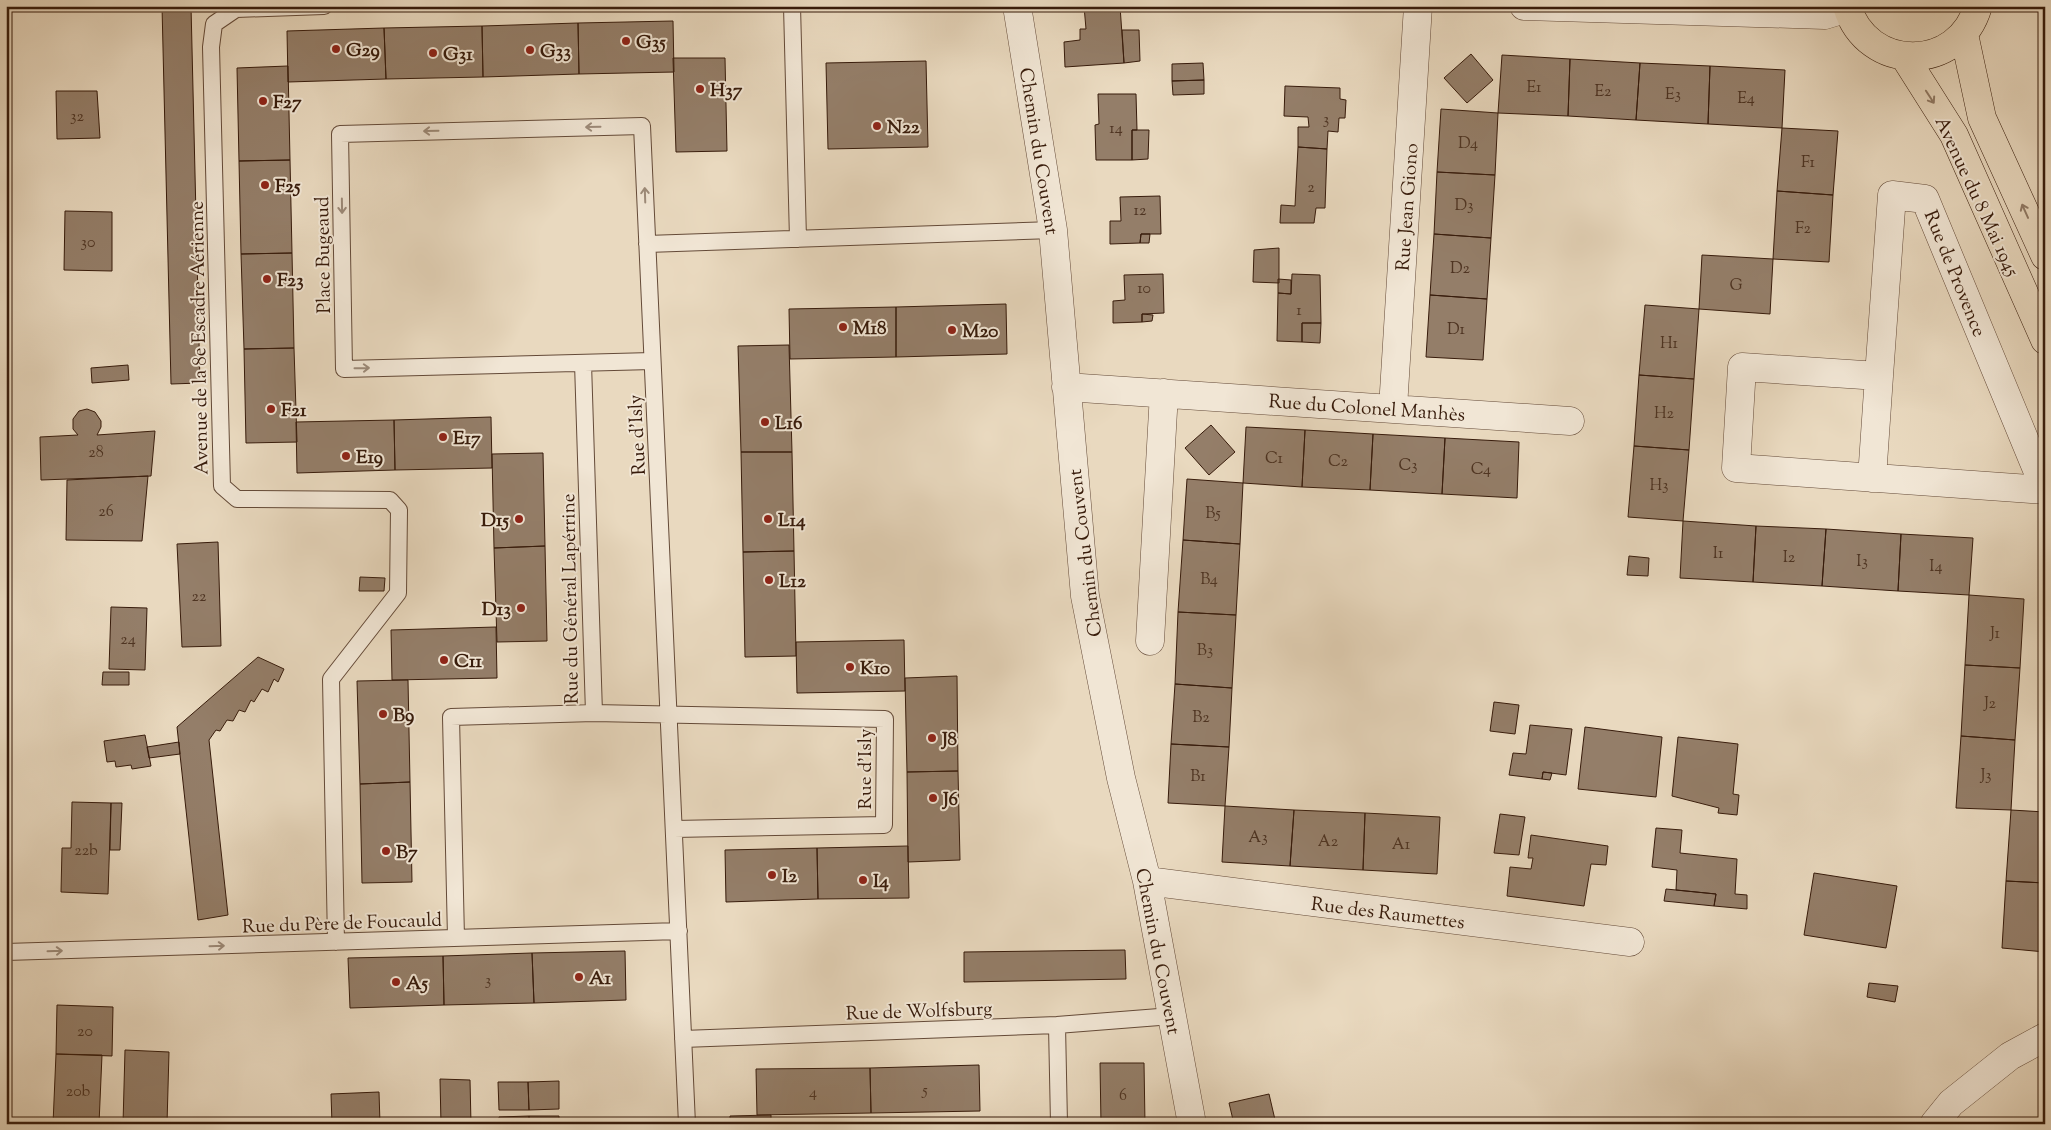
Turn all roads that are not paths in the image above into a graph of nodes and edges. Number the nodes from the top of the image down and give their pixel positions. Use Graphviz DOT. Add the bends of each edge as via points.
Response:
graph roads {
  1 [pos="324,6"];
  2 [pos="792,6"];
  3 [pos="1018,6"];
  4 [pos="1418,6"];
  5 [pos="1524,6"];
  6 [pos="1978,6"];
  7 [pos="1848,7"];
  8 [pos="1715,9"];
  9 [pos="1964,34"];
  10 [pos="1904,56"];
  11 [pos="642,126"];
  12 [pos="1053,230"];
  13 [pos="798,239"];
  14 [pos="647,244"];
  15 [pos="2045,256"];
  16 [pos="2045,340"];
  17 [pos="652,361"];
  18 [pos="583,363"];
  19 [pos="1879,376"];
  20 [pos="1066,387"];
  21 [pos="1164,394"];
  22 [pos="1393,408"];
  23 [pos="1570,421"];
  24 [pos="1872,478"];
  25 [pos="2045,490"];
  26 [pos="1150,641"];
  27 [pos="594,713"];
  28 [pos="668,714"];
  29 [pos="674,829"];
  30 [pos="1147,881"];
  31 [pos="679,931"];
  32 [pos="456,938"];
  33 [pos="336,942"];
  34 [pos="1630,942"];
  35 [pos="6,952"];
  36 [pos="1172,1016"];
  37 [pos="1057,1025"];
  38 [pos="2045,1037"];
  39 [pos="683,1039"];
  40 [pos="687,1124"];
  41 [pos="1060,1124"];
  42 [pos="1192,1124"];
  43 [pos="1934,1124"];
  1 -- 33 [label="lane, Avenue de la 8e Escadre Aérienne" via="236,9 214,24 211,47 222,486 237,499 390,500 399,510 398,593 331,680"];
  2 -- 13 [label="lane"];
  3 -- 12 [label="street, Chemin du Couvent"];
  4 -- 22 [label="street, Rue Jean Giono"];
  5 -- 8 [label="street"];
  6 -- 9 [label="main road"];
  7 -- 8 [label="street" via="1825,15"];
  7 -- 10 [label="main road" via="1856,26 1869,41 1885,51"];
  9 -- 10 [label="main road" via="1947,48 1926,56"];
  15 -- 9 [label="main road, Avenue du 8 Mai 1945, one-way" via="1982,118"];
  10 -- 16 [label="main road, Avenue du 8 Mai 1945, one-way" via="1954,135"];
  14 -- 11 [label="lane, Rue d'Isly, one-way"];
  11 -- 18 [label="lane, Place Bugeaud, one-way" via="340,134 344,369"];
  12 -- 13 [label="lane"];
  12 -- 20 [label="street, Chemin du Couvent"];
  13 -- 14 [label="lane"];
  14 -- 17 [label="lane, Rue d'Isly"];
  17 -- 18 [label="lane, Place Bugeaud"];
  17 -- 28 [label="lane, Rue d'Isly"];
  18 -- 27 [label="lane, Rue du Général Lapérrine"];
  19 -- 24 [label="street, Rue de Provence"];
  19 -- 24 [label="street, Rue de Provence" via="1742,367 1736,468"];
  19 -- 25 [label="street, Rue de Provence" via="1892,195 1925,199"];
  20 -- 21 [label="street, Rue du Colonel Manhès"];
  20 -- 30 [label="street, Chemin du Couvent" via="1085,596 1121,778"];
  21 -- 22 [label="street, Rue du Colonel Manhès"];
  21 -- 26 [label="street"];
  22 -- 23 [label="street, Rue du Colonel Manhès"];
  24 -- 25 [label="street, Rue de Provence"];
  27 -- 28 [label="lane"];
  27 -- 32 [label="lane, Rue du Général Lapérrine" via="451,717"];
  28 -- 29 [label="lane, Rue d'Isly"];
  28 -- 29 [label="lane, Rue d'Isly" via="885,719 884,825"];
  29 -- 31 [label="lane, Rue d'Isly"];
  30 -- 34 [label="street, Rue des Raumettes"];
  30 -- 36 [label="street, Chemin du Couvent"];
  31 -- 32 [label="lane, Rue du Père de Foucauld"];
  31 -- 39 [label="lane, Rue d'Isly"];
  32 -- 33 [label="lane, Rue du Père de Foucauld"];
  35 -- 33 [label="lane, Rue du Père de Foucauld, one-way"];
  36 -- 37 [label="lane, Rue de Wolfsburg"];
  36 -- 42 [label="street, Chemin du Couvent"];
  37 -- 39 [label="lane, Rue de Wolfsburg"];
  37 -- 41 [label="lane"];
  38 -- 43 [label="street" via="2010,1056 1951,1103"];
  39 -- 40 [label="lane, Rue d'Isly"];
}
